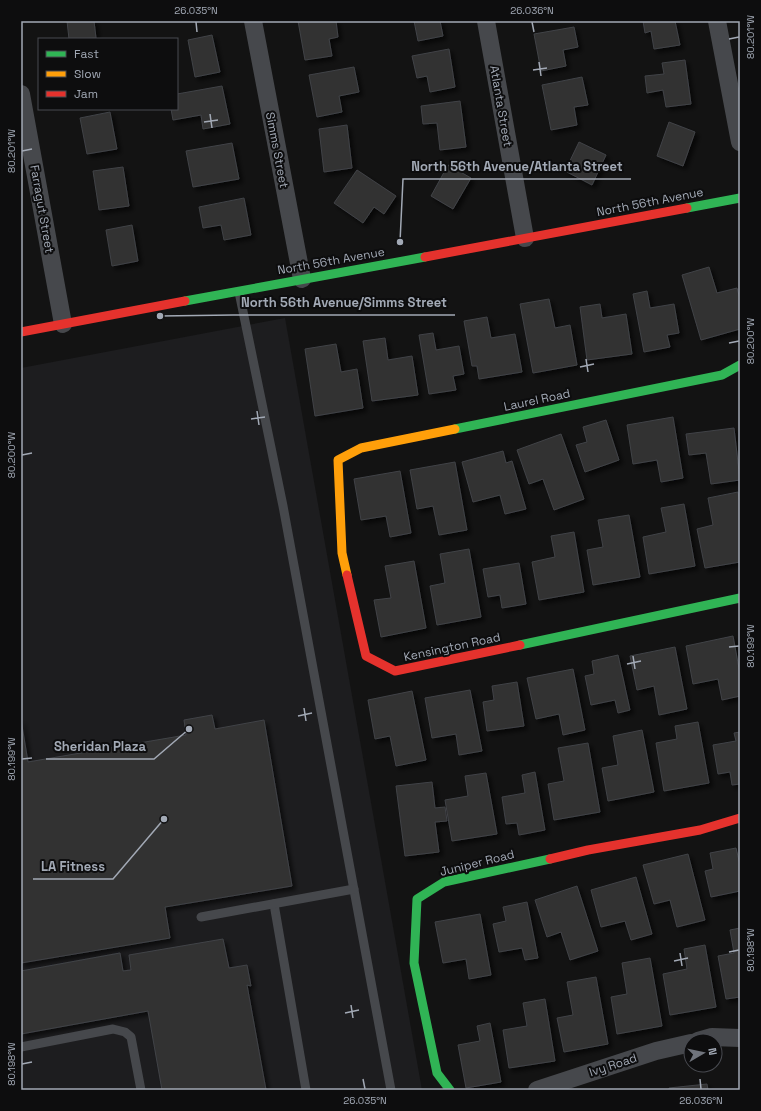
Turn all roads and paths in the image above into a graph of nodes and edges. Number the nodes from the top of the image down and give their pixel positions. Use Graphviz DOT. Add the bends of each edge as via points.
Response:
graph roads {
  1 [pos="253,21"];
  2 [pos="486,21"];
  3 [pos="718,21"];
  4 [pos="21,94"];
  5 [pos="740,142"];
  6 [pos="740,198"];
  7 [pos="525,238"];
  8 [pos="302,279"];
  9 [pos="239,291"];
  10 [pos="63,324"];
  11 [pos="21,332"];
  12 [pos="740,365"];
  13 [pos="338,460"];
  14 [pos="740,598"];
  15 [pos="740,818"];
  16 [pos="354,889"];
  17 [pos="274,904"];
  18 [pos="201,917"];
  19 [pos="723,1037"];
  20 [pos="740,1038"];
  21 [pos="683,1045"];
  22 [pos="21,1047"];
  23 [pos="141,1090"];
  24 [pos="306,1090"];
  25 [pos="391,1090"];
  26 [pos="450,1090"];
  27 [pos="536,1090"];
  1 -- 8 [label="street, Simms Street"];
  2 -- 7 [label="street, Atlanta Street"];
  3 -- 5 [label="street"];
  4 -- 10 [label="street, Farragut Street"];
  6 -- 7 [label="street, North 56th Avenue"];
  7 -- 8 [label="street, North 56th Avenue"];
  8 -- 9 [label="street, North 56th Avenue"];
  9 -- 10 [label="street, North 56th Avenue"];
  9 -- 16 [label="lane" via="285,514"];
  10 -- 11 [label="street, North 56th Avenue"];
  12 -- 13 [label="street, Laurel Road" via="722,376 361,448"];
  13 -- 14 [label="street, Kensington Road" via="342,553 366,656 395,671"];
  15 -- 26 [label="street, Juniper Road" via="700,830 588,850 444,882 417,899 414,963 437,1073"];
  16 -- 17 [label="lane"];
  16 -- 25 [label="lane"];
  17 -- 18 [label="lane"];
  17 -- 24 [label="lane"];
  19 -- 20 [label="street"];
  21 -- 27 [label="street, Ivy Road" via="656,1051"];
  22 -- 23 [label="lane" via="113,1029 125,1032 131,1038"];
}
